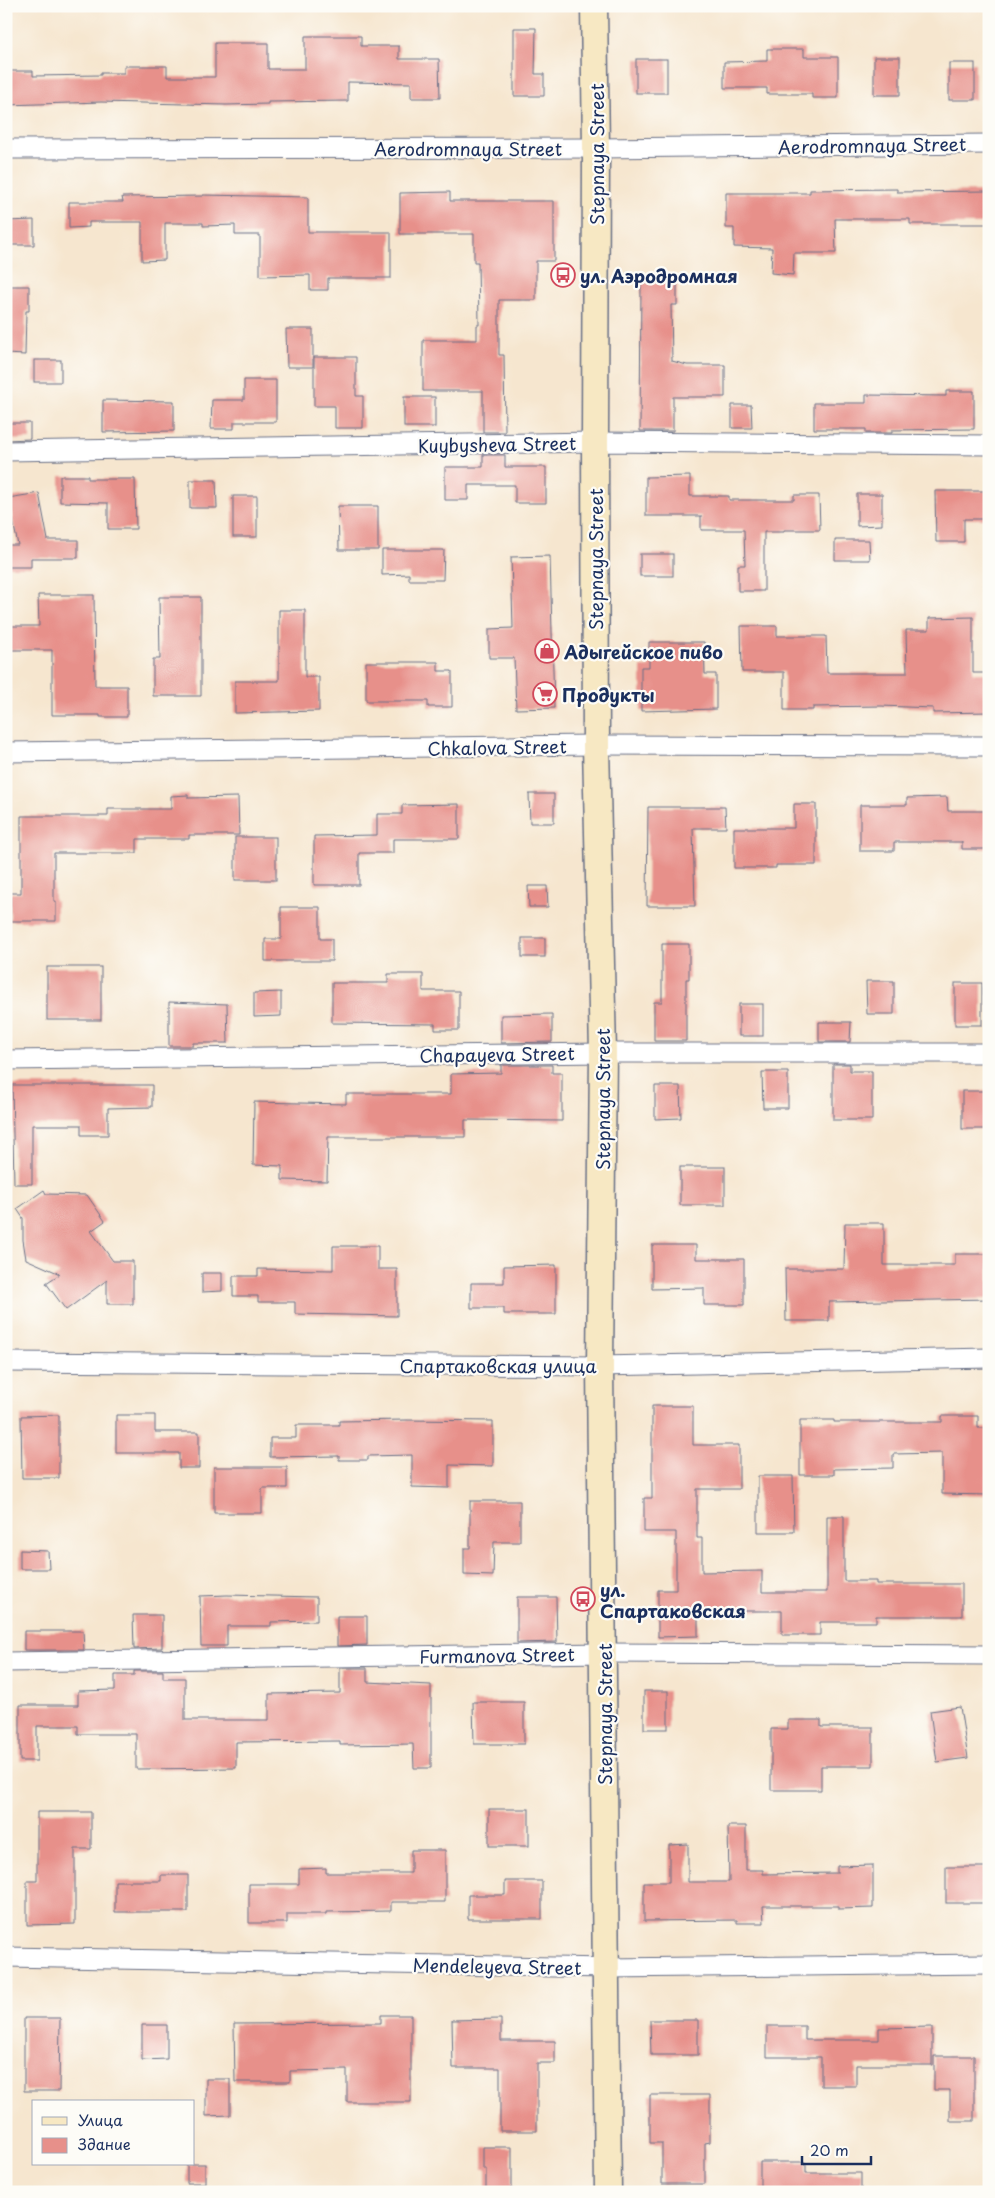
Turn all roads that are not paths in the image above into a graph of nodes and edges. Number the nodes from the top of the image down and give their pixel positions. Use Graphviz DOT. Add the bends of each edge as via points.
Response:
graph roads {
  1 [pos="594,6"];
  2 [pos="989,144"];
  3 [pos="596,148"];
  4 [pos="6,149"];
  5 [pos="595,442"];
  6 [pos="989,445"];
  7 [pos="6,450"];
  8 [pos="596,745"];
  9 [pos="989,746"];
  10 [pos="6,752"];
  11 [pos="604,1053"];
  12 [pos="989,1053"];
  13 [pos="6,1060"];
  14 [pos="989,1358"];
  15 [pos="6,1362"];
  16 [pos="600,1366"];
  17 [pos="604,1653"];
  18 [pos="989,1655"];
  19 [pos="6,1662"];
  20 [pos="6,1957"];
  21 [pos="989,1964"];
  22 [pos="606,1968"];
  23 [pos="608,2192"];
  1 -- 3 [label="main road, Stepnaya Street"];
  2 -- 3 [label="street, Aerodromnaya Street"];
  3 -- 4 [label="street, Aerodromnaya Street"];
  3 -- 5 [label="main road, Stepnaya Street"];
  5 -- 6 [label="street, Kuybysheva Street"];
  5 -- 7 [label="street, Kuybysheva Street"];
  5 -- 8 [label="main road, Stepnaya Street"];
  8 -- 9 [label="street, Chkalova Street"];
  8 -- 10 [label="street, Chkalova Street"];
  8 -- 11 [label="main road, Stepnaya Street"];
  11 -- 12 [label="street, Chapayeva Street"];
  11 -- 13 [label="street, Chapayeva Street"];
  11 -- 16 [label="main road, Stepnaya Street"];
  14 -- 16 [label="street, Спартаковская улица"];
  15 -- 16 [label="street, Спартаковская улица"];
  16 -- 17 [label="main road, Stepnaya Street"];
  17 -- 18 [label="street, Furmanova Street"];
  17 -- 19 [label="street, Furmanova Street"];
  17 -- 22 [label="main road, Stepnaya Street"];
  20 -- 22 [label="street, Mendeleyeva Street"];
  21 -- 22 [label="street, Mendeleyeva Street"];
  22 -- 23 [label="main road, Stepnaya Street"];
}
